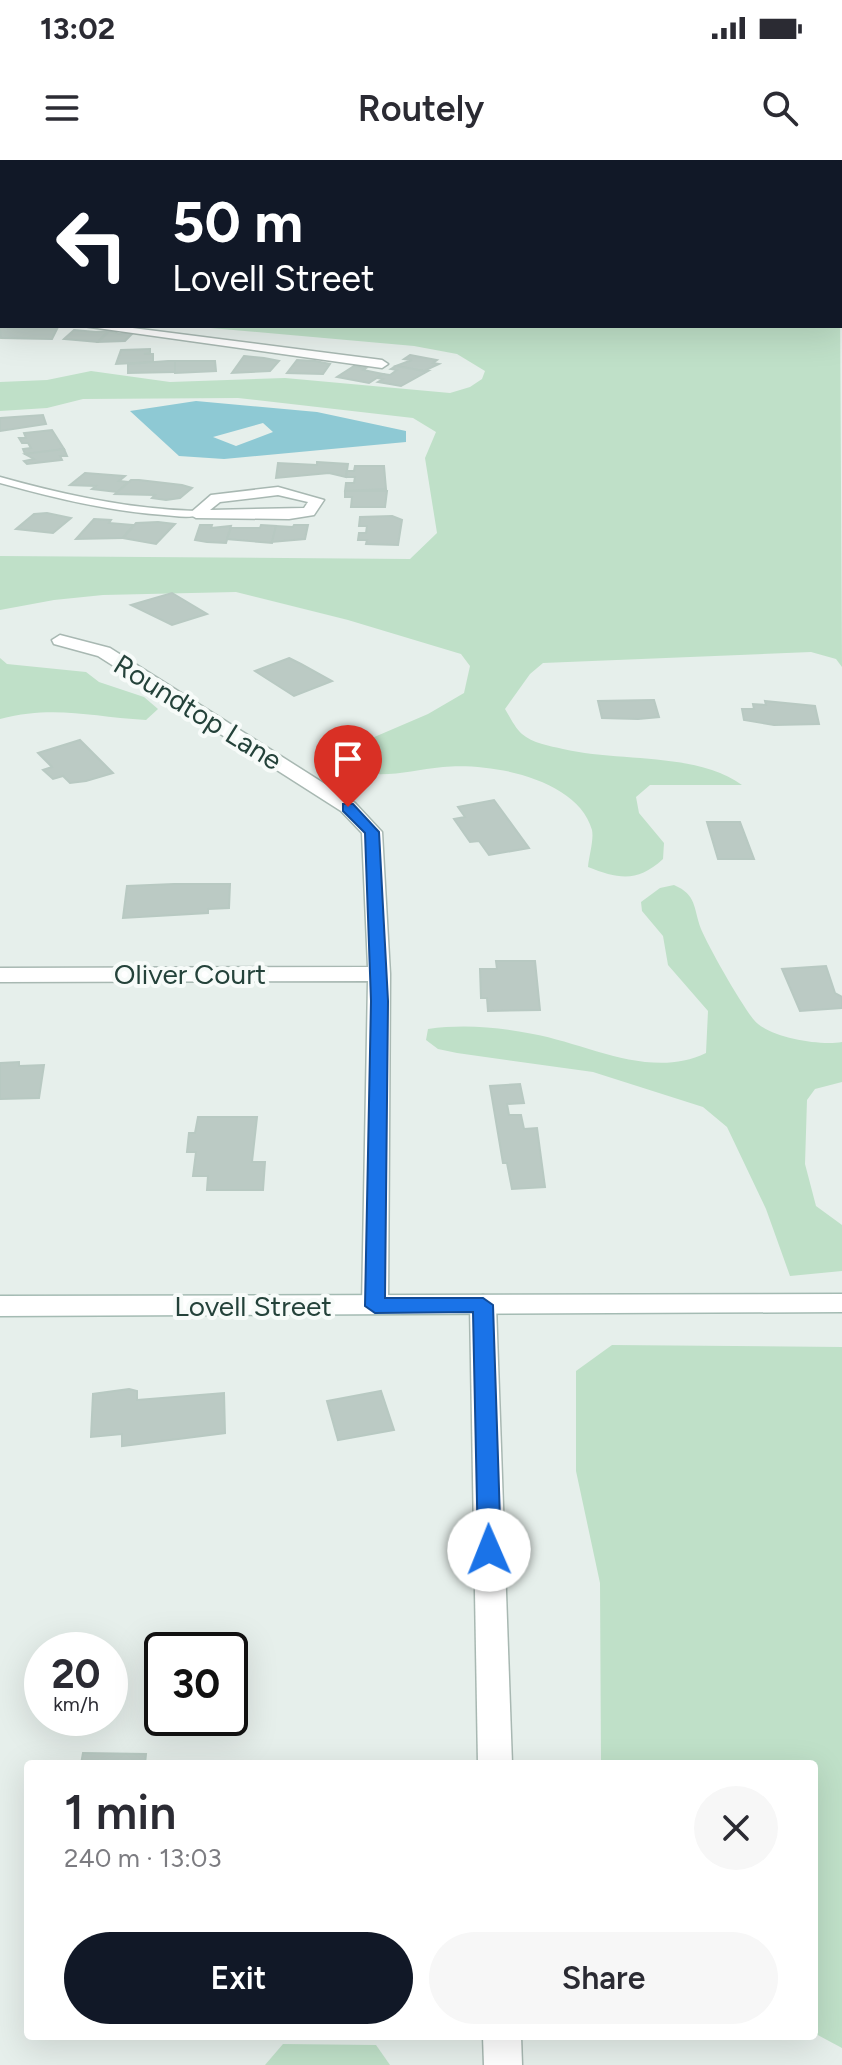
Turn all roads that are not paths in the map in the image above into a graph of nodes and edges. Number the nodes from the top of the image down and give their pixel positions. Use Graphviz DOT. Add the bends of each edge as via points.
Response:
graph roads {
  1 [pos="104,328"];
  2 [pos="382,364"];
  3 [pos="0,480"];
  4 [pos="196,514"];
  5 [pos="60,640"];
  6 [pos="379,974"];
  7 [pos="0,975"];
  8 [pos="842,1303"];
  9 [pos="483,1305"];
  10 [pos="0,1306"];
  11 [pos="375,1306"];
  12 [pos="495,1760"];
  13 [pos="502,2040"];
  14 [pos="503,2065"];
  1 -- 2 [label="street"];
  3 -- 4 [label="lane" via="117,510"];
  4 -- 4 [label="street" via="289,515 309,512 317,500 278,491 232,494 216,498"];
  5 -- 6 [label="street, Roundtop Lane" via="104,652 348,807 372,832"];
  6 -- 7 [label="street, Oliver Court"];
  6 -- 11 [label="street, Roundtop Lane"];
  8 -- 9 [label="street, Lovell Street"];
  9 -- 11 [label="street, Lovell Street"];
  9 -- 12 [label="street"];
  10 -- 11 [label="street, Lovell Street"];
  13 -- 14 [label="street"];
}
